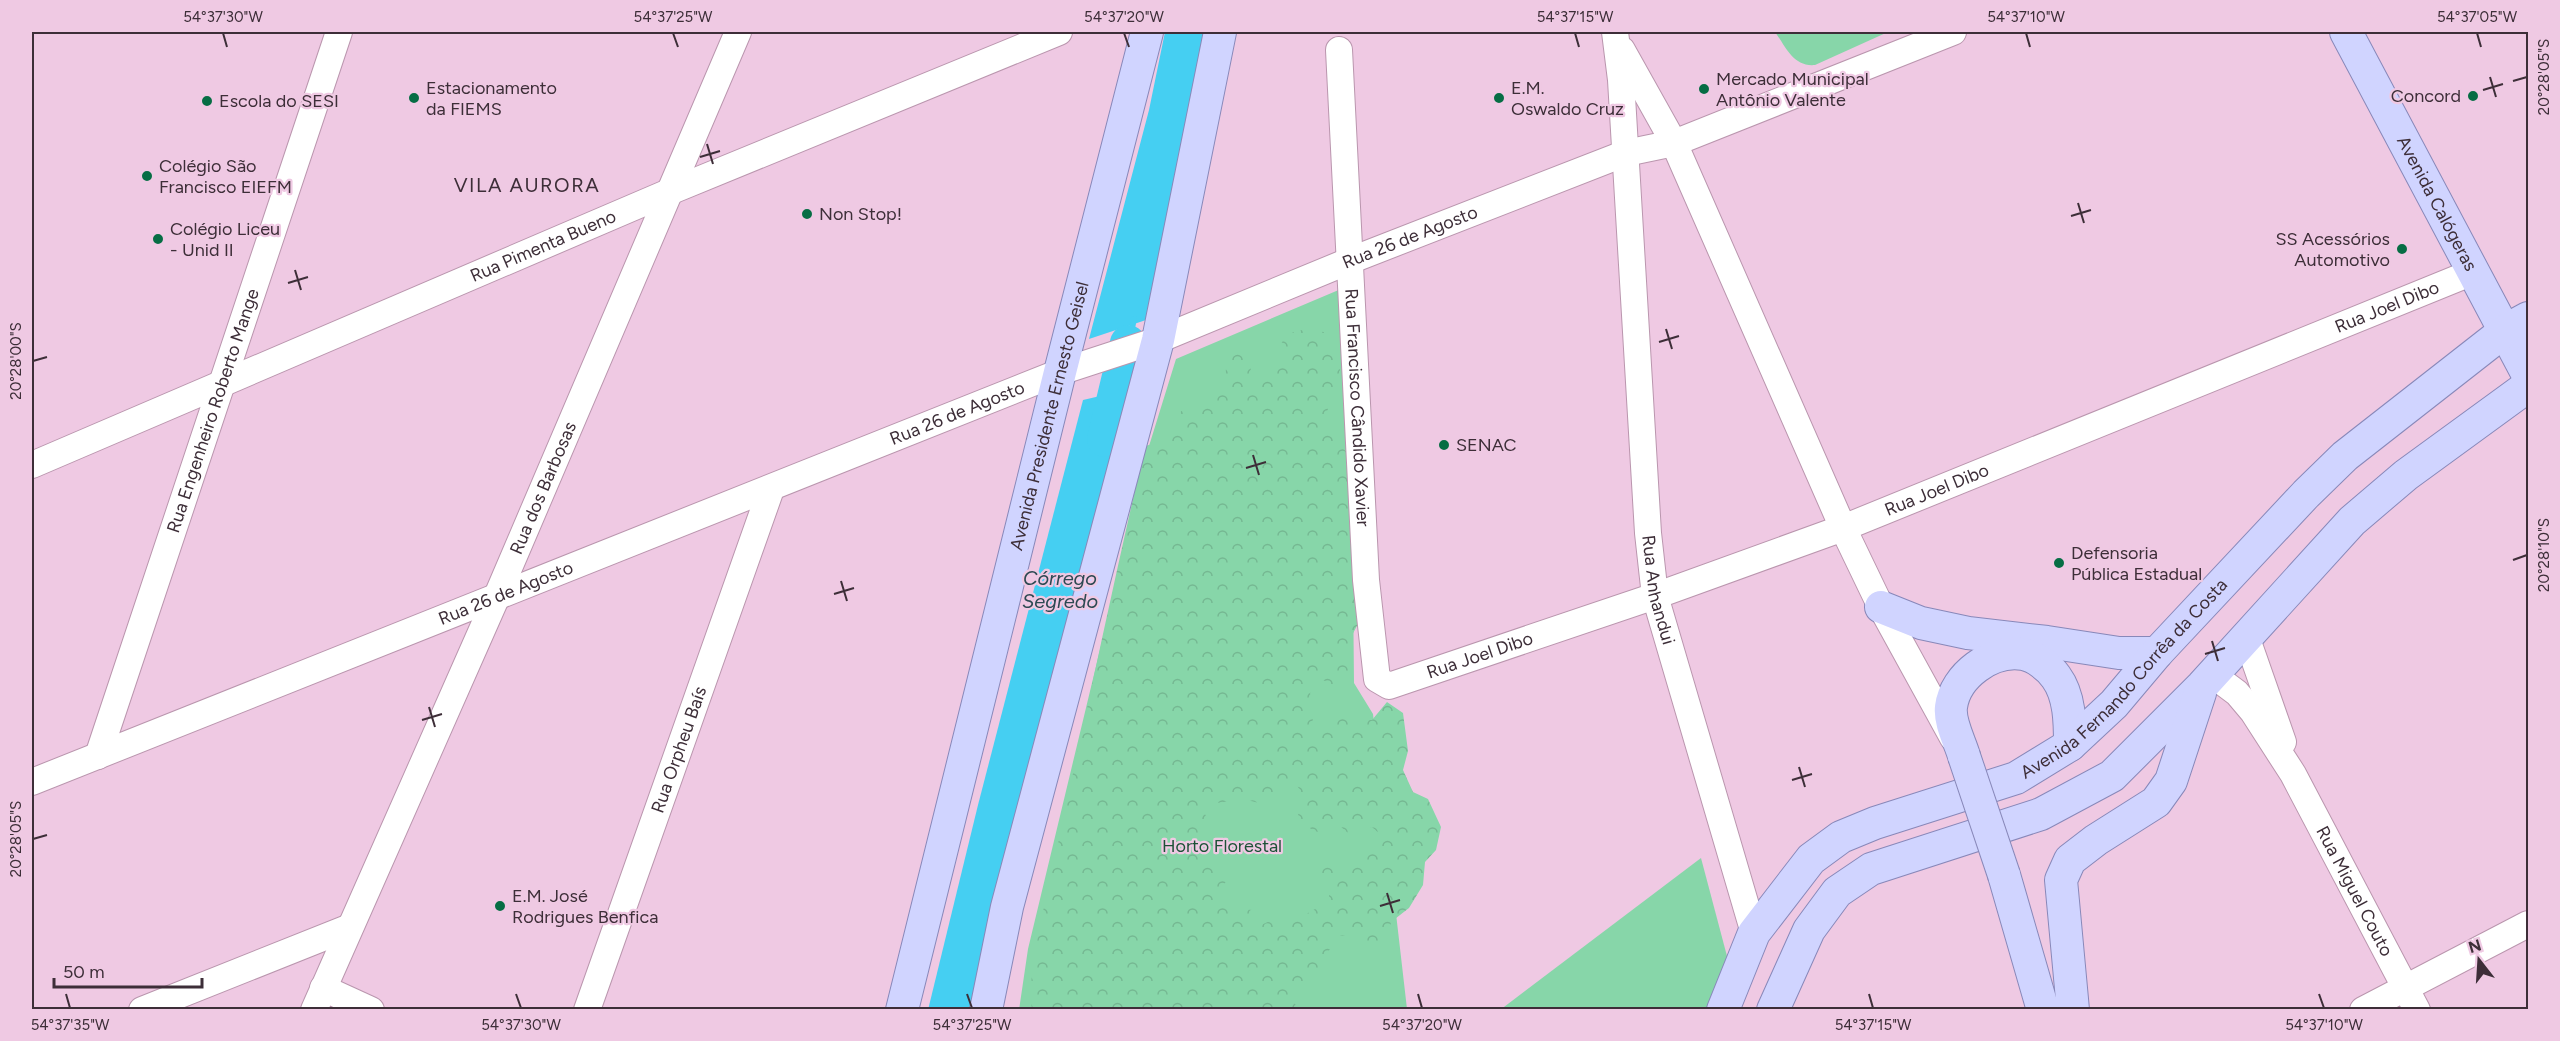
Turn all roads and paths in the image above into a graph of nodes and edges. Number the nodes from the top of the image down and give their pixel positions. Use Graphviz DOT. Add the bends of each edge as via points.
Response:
graph roads {
  1 [pos="339,32"];
  2 [pos="738,32"];
  3 [pos="1059,32"];
  4 [pos="1147,32"];
  5 [pos="1220,32"];
  6 [pos="1953,32"];
  7 [pos="2346,32"];
  8 [pos="1615,34"];
  9 [pos="1339,50"];
  10 [pos="1674,142"];
  11 [pos="1626,153"];
  12 [pos="669,192"];
  13 [pos="1348,261"];
  14 [pos="2473,272"];
  15 [pos="2517,324"];
  16 [pos="1151,342"];
  17 [pos="1074,368"];
  18 [pos="2529,375"];
  19 [pos="220,386"];
  20 [pos="2529,386"];
  21 [pos="32,465"];
  22 [pos="771,489"];
  23 [pos="1843,528"];
  24 [pos="497,596"];
  25 [pos="1655,596"];
  26 [pos="1881,607"];
  27 [pos="2246,636"];
  28 [pos="2157,653"];
  29 [pos="2207,680"];
  30 [pos="1389,686"];
  31 [pos="2070,745"];
  32 [pos="98,756"];
  33 [pos="1964,756"];
  34 [pos="2293,774"];
  35 [pos="32,782"];
  36 [pos="2529,924"];
  37 [pos="350,927"];
  38 [pos="1754,933"];
  39 [pos="319,999"];
  40 [pos="2412,999"];
  41 [pos="1776,1007"];
  42 [pos="142,1010"];
  43 [pos="371,1010"];
  44 [pos="587,1010"];
  45 [pos="902,1010"];
  46 [pos="986,1010"];
  47 [pos="1724,1010"];
  48 [pos="2043,1010"];
  49 [pos="2073,1010"];
  50 [pos="2363,1010"];
  1 -- 19 [label="street, Rua Engenheiro Roberto Mange"];
  2 -- 12 [label="street, Rua dos Barbosas"];
  3 -- 12 [label="street, Rua Pimenta Bueno"];
  4 -- 17 [label="main road, Avenida Presidente Ernesto Geisel"];
  5 -- 16 [label="main road"];
  6 -- 10 [label="street, Rua 26 de Agosto"];
  7 -- 14 [label="main road, Avenida Calógeras"];
  8 -- 10 [label="street"];
  8 -- 11 [label="street, Rua Anhandui"];
  9 -- 13 [label="street, Rua Francisco Cândido Xavier"];
  10 -- 11 [label="street, Rua 26 de Agosto"];
  10 -- 23 [label="street"];
  11 -- 13 [label="street, Rua 26 de Agosto"];
  11 -- 25 [label="street, Rua Anhandui"];
  12 -- 19 [label="street, Rua Pimenta Bueno"];
  12 -- 24 [label="street, Rua dos Barbosas"];
  13 -- 16 [label="street, Rua 26 de Agosto"];
  13 -- 30 [label="street, Rua Francisco Cândido Xavier" via="1369,622 1377,679"];
  14 -- 15 [label="main road, Avenida Calógeras"];
  14 -- 23 [label="street, Rua Joel Dibo"];
  15 -- 18 [label="main road, Avenida Calógeras"];
  15 -- 28 [label="main road, Avenida Fernando Corrêa da Costa" via="2346,456"];
  16 -- 17 [label="street, Rua 26 de Agosto"];
  16 -- 46 [label="main road" via="1006,907"];
  17 -- 22 [label="street, Rua 26 de Agosto"];
  17 -- 45 [label="main road, Avenida Presidente Ernesto Geisel"];
  19 -- 21 [label="street, Rua Pimenta Bueno"];
  19 -- 32 [label="street, Rua Engenheiro Roberto Mange"];
  20 -- 27 [label="main road" via="2406,475 2352,521"];
  22 -- 24 [label="street, Rua 26 de Agosto"];
  22 -- 44 [label="street, Rua Orpheu Baís"];
  23 -- 25 [label="street, Rua Joel Dibo"];
  23 -- 26 [label="street"];
  24 -- 32 [label="street, Rua 26 de Agosto"];
  24 -- 37 [label="street, Rua dos Barbosas"];
  25 -- 30 [label="street, Rua Joel Dibo"];
  25 -- 38 [label="street, Rua Anhandui"];
  26 -- 28 [label="main road" via="1921,623 1968,633 2119,654"];
  26 -- 33 [label="street"];
  27 -- 29 [label="main road"];
  27 -- 34 [label="street, Rua Miguel Couto"];
  28 -- 31 [label="main road, Avenida Fernando Corrêa da Costa" via="2115,704"];
  29 -- 34 [label="street, Rua Miguel Couto" via="2237,693"];
  29 -- 41 [label="main road" via="2112,776 2041,814 1871,869 1837,892 1809,930"];
  29 -- 49 [label="main road" via="2171,781 2156,802 2070,860 2061,880"];
  31 -- 33 [label="main road" via="2068,709 2057,678 2043,663 2024,654 2004,654 1968,673 1957,690 1951,711"];
  31 -- 38 [label="main road, Avenida Fernando Corrêa da Costa" via="2016,778 1841,837 1811,859"];
  32 -- 35 [label="street, Rua 26 de Agosto"];
  33 -- 48 [label="main road, bridge"];
  34 -- 40 [label="street, Rua Miguel Couto"];
  36 -- 40 [label="street"];
  37 -- 39 [label="street, Rua dos Barbosas"];
  37 -- 42 [label="street"];
  38 -- 41 [label="main road, Rua Anhandui"];
  38 -- 47 [label="main road, Avenida Fernando Corrêa da Costa"];
  39 -- 43 [label="street"];
  40 -- 50 [label="street"];
}
